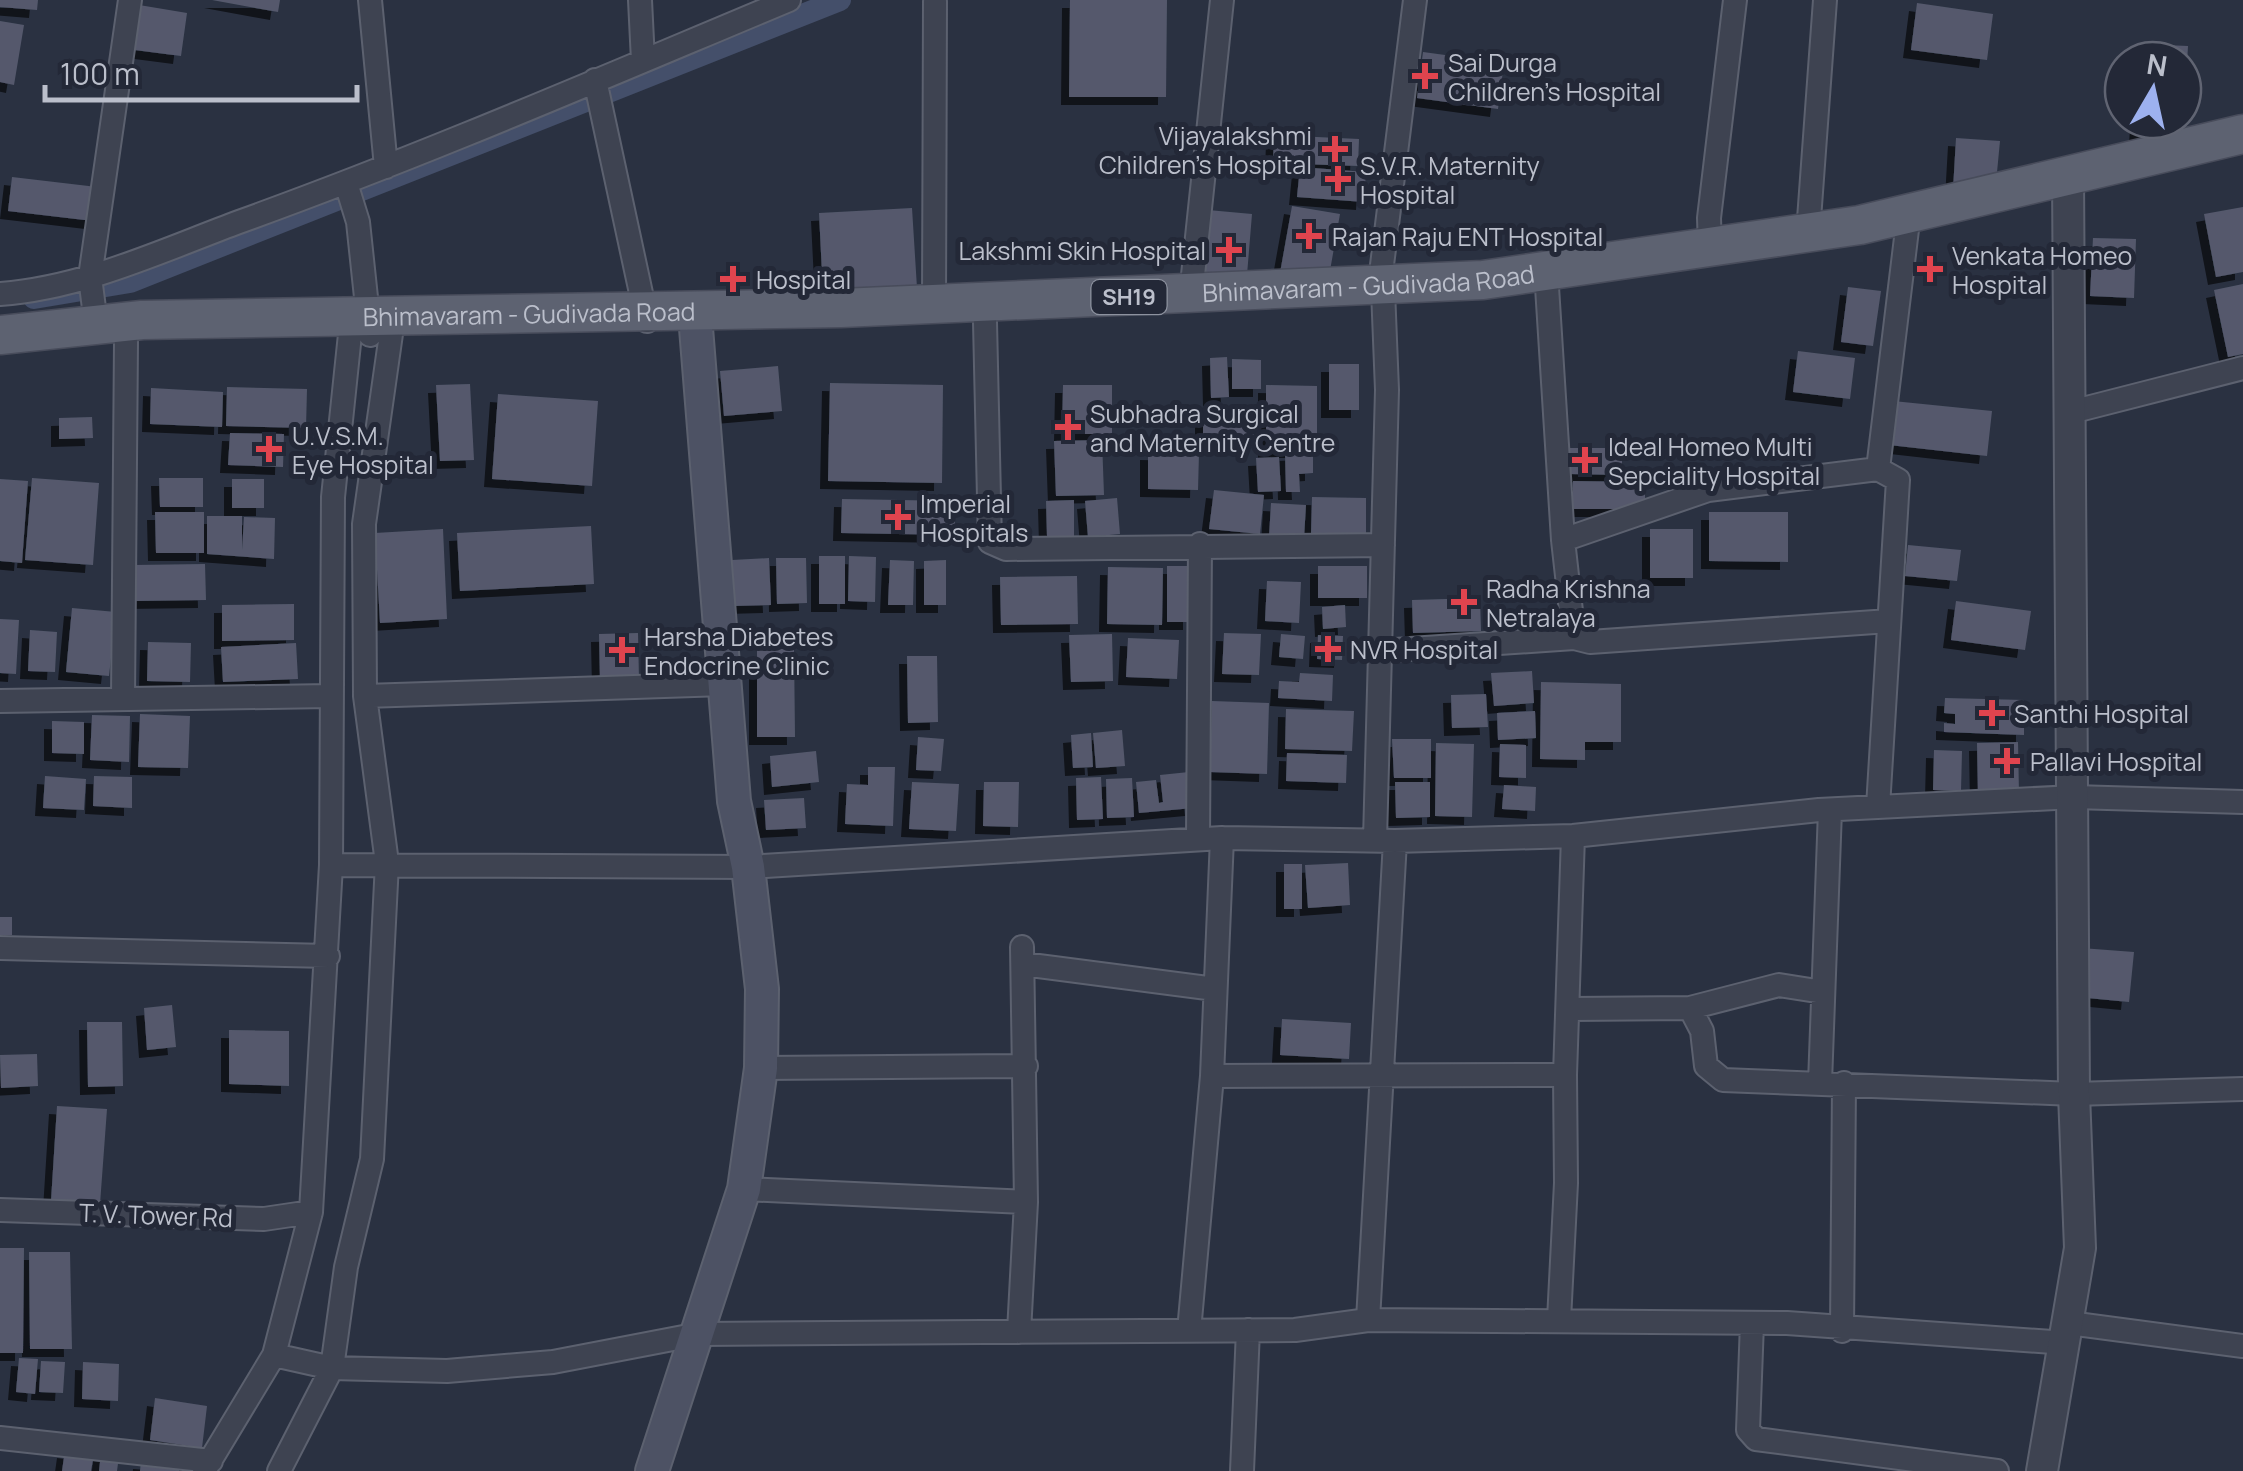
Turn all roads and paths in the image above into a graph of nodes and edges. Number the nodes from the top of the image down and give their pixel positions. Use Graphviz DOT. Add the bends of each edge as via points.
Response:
graph roads {
  1 [pos="130,0"];
  2 [pos="370,0"];
  3 [pos="640,0"];
  4 [pos="789,0"];
  5 [pos="1222,0"];
  6 [pos="1415,0"];
  7 [pos="1735,0"];
  8 [pos="1824,0"];
  9 [pos="935,2"];
  10 [pos="643,61"];
  11 [pos="595,81"];
  12 [pos="2243,134"];
  13 [pos="2243,156"];
  14 [pos="386,167"];
  15 [pos="346,184"];
  16 [pos="2068,186"];
  17 [pos="1910,223"];
  18 [pos="1808,232"];
  19 [pos="1710,247"];
  20 [pos="91,281"];
  21 [pos="1548,282"];
  22 [pos="0,294"];
  23 [pos="1191,294"];
  24 [pos="1382,295"];
  25 [pos="934,304"];
  26 [pos="696,318"];
  27 [pos="647,319"];
  28 [pos="985,322"];
  29 [pos="366,327"];
  30 [pos="106,328"];
  31 [pos="0,334"];
  32 [pos="0,354"];
  33 [pos="2243,368"];
  34 [pos="2072,412"];
  35 [pos="1878,468"];
  36 [pos="1562,540"];
  37 [pos="1200,544"];
  38 [pos="1383,545"];
  39 [pos="1889,621"];
  40 [pos="1574,638"];
  41 [pos="1380,651"];
  42 [pos="724,684"];
  43 [pos="329,696"];
  44 [pos="365,696"];
  45 [pos="124,699"];
  46 [pos="0,701"];
  47 [pos="2074,797"];
  48 [pos="2243,802"];
  49 [pos="1878,807"];
  50 [pos="1830,810"];
  51 [pos="1573,836"];
  52 [pos="1210,839"];
  53 [pos="1384,840"];
  54 [pos="387,863"];
  55 [pos="331,865"];
  56 [pos="748,867"];
  57 [pos="0,948"];
  58 [pos="328,956"];
  59 [pos="1215,989"];
  60 [pos="1823,992"];
  61 [pos="1690,1008"];
  62 [pos="1570,1009"];
  63 [pos="1026,1066"];
  64 [pos="761,1068"];
  65 [pos="1384,1074"];
  66 [pos="1565,1075"];
  67 [pos="1212,1076"];
  68 [pos="1832,1083"];
  69 [pos="2243,1090"];
  70 [pos="2074,1094"];
  71 [pos="744,1190"];
  72 [pos="1026,1202"];
  73 [pos="0,1210"];
  74 [pos="311,1212"];
  75 [pos="1368,1320"];
  76 [pos="1559,1320"];
  77 [pos="1752,1323"];
  78 [pos="1248,1330"];
  79 [pos="1189,1331"];
  80 [pos="1842,1331"];
  81 [pos="1019,1332"];
  82 [pos="2067,1333"];
  83 [pos="699,1334"];
  84 [pos="2243,1346"];
  85 [pos="274,1355"];
  86 [pos="332,1368"];
  87 [pos="0,1438"];
  88 [pos="207,1466"];
  89 [pos="280,1471"];
  90 [pos="652,1471"];
  91 [pos="1242,1471"];
  92 [pos="1997,1471"];
  93 [pos="2042,1471"];
  1 -- 20 [label="street"];
  2 -- 14 [label="street"];
  3 -- 10 [label="street"];
  4 -- 10 [label="street"];
  5 -- 23 [label="street"];
  6 -- 24 [label="street"];
  7 -- 19 [label="street"];
  8 -- 18 [label="street"];
  9 -- 25 [label="street"];
  10 -- 11 [label="street"];
  11 -- 14 [label="street"];
  11 -- 27 [label="street"];
  12 -- 16 [label="main road, Bhimavaram - Gudivada Road / SH19"];
  13 -- 16 [label="main road, Bhimavaram - Gudivada Road / SH19"];
  14 -- 15 [label="street"];
  15 -- 20 [label="street"];
  15 -- 29 [label="street" via="358,222"];
  16 -- 17 [label="main road, Bhimavaram - Gudivada Road / SH19"];
  16 -- 34 [label="street"];
  17 -- 18 [label="main road, Bhimavaram - Gudivada Road / SH19"];
  17 -- 21 [label="main road, Bhimavaram - Gudivada Road / SH19"];
  17 -- 35 [label="street"];
  18 -- 19 [label="main road, Bhimavaram - Gudivada Road / SH19"];
  19 -- 21 [label="main road, Bhimavaram - Gudivada Road / SH19"];
  20 -- 22 [label="street"];
  20 -- 30 [label="street"];
  21 -- 24 [label="main road, Bhimavaram - Gudivada Road / SH19"];
  21 -- 36 [label="street"];
  23 -- 24 [label="main road, Bhimavaram - Gudivada Road / SH19"];
  23 -- 25 [label="main road, Bhimavaram - Gudivada Road / SH19"];
  24 -- 28 [label="main road, Bhimavaram - Gudivada Road / SH19"];
  24 -- 38 [label="street"];
  25 -- 26 [label="main road, Bhimavaram - Gudivada Road / SH19"];
  26 -- 27 [label="main road, Bhimavaram - Gudivada Road / SH19"];
  26 -- 28 [label="main road, Bhimavaram - Gudivada Road / SH19"];
  26 -- 42 [label="main road"];
  27 -- 29 [label="main road, Bhimavaram - Gudivada Road / SH19"];
  28 -- 37 [label="street" via="990,542 1006,549"];
  29 -- 30 [label="main road, Bhimavaram - Gudivada Road / SH19"];
  29 -- 43 [label="street" via="333,497"];
  29 -- 44 [label="street"];
  30 -- 31 [label="main road, Bhimavaram - Gudivada Road / SH19"];
  30 -- 32 [label="main road, Bhimavaram - Gudivada Road / SH19"];
  30 -- 45 [label="street"];
  33 -- 34 [label="street"];
  34 -- 47 [label="street"];
  35 -- 36 [label="street" via="1708,490"];
  35 -- 39 [label="street" via="1898,480"];
  36 -- 40 [label="street"];
  37 -- 38 [label="street"];
  37 -- 52 [label="street"];
  38 -- 41 [label="street"];
  39 -- 40 [label="street"];
  39 -- 49 [label="street"];
  40 -- 41 [label="street"];
  41 -- 53 [label="street"];
  42 -- 44 [label="street"];
  42 -- 56 [label="main road" via="734,801"];
  43 -- 45 [label="street"];
  43 -- 55 [label="street"];
  44 -- 54 [label="street"];
  45 -- 46 [label="street"];
  47 -- 48 [label="street"];
  47 -- 49 [label="street"];
  47 -- 70 [label="street"];
  49 -- 50 [label="street"];
  50 -- 51 [label="street"];
  50 -- 60 [label="street"];
  51 -- 53 [label="street"];
  51 -- 62 [label="street"];
  52 -- 53 [label="street"];
  52 -- 56 [label="street"];
  52 -- 59 [label="street"];
  53 -- 65 [label="street"];
  54 -- 55 [label="street"];
  54 -- 56 [label="street"];
  54 -- 86 [label="street" via="372,1158 346,1267"];
  55 -- 58 [label="street"];
  56 -- 64 [label="main road" via="762,989"];
  57 -- 58 [label="street"];
  58 -- 74 [label="street"];
  59 -- 63 [label="street" via="1022,955"];
  59 -- 67 [label="street"];
  60 -- 61 [label="street" via="1779,985"];
  60 -- 68 [label="street"];
  61 -- 62 [label="street"];
  61 -- 68 [label="street" via="1702,1031 1706,1066 1723,1080"];
  62 -- 66 [label="street"];
  63 -- 64 [label="street"];
  63 -- 72 [label="street"];
  64 -- 71 [label="main road"];
  65 -- 66 [label="street"];
  65 -- 67 [label="street"];
  65 -- 75 [label="street"];
  66 -- 76 [label="street"];
  67 -- 79 [label="street"];
  68 -- 70 [label="street"];
  68 -- 80 [label="street"];
  69 -- 70 [label="street"];
  70 -- 82 [label="street" via="2080,1248"];
  71 -- 72 [label="street"];
  71 -- 83 [label="main road"];
  72 -- 81 [label="street"];
  73 -- 74 [label="street, T. V. Tower Rd" via="264,1219"];
  74 -- 85 [label="street"];
  75 -- 76 [label="street"];
  75 -- 78 [label="street"];
  76 -- 77 [label="street"];
  77 -- 80 [label="street"];
  77 -- 92 [label="street" via="1748,1430 1756,1439"];
  78 -- 79 [label="street"];
  78 -- 91 [label="street"];
  79 -- 81 [label="street"];
  80 -- 82 [label="street"];
  81 -- 83 [label="street"];
  82 -- 84 [label="street"];
  82 -- 93 [label="street"];
  83 -- 86 [label="street" via="536,1364 447,1371"];
  83 -- 90 [label="main road"];
  85 -- 86 [label="street"];
  85 -- 88 [label="street"];
  86 -- 89 [label="street"];
  87 -- 88 [label="street"];
}
